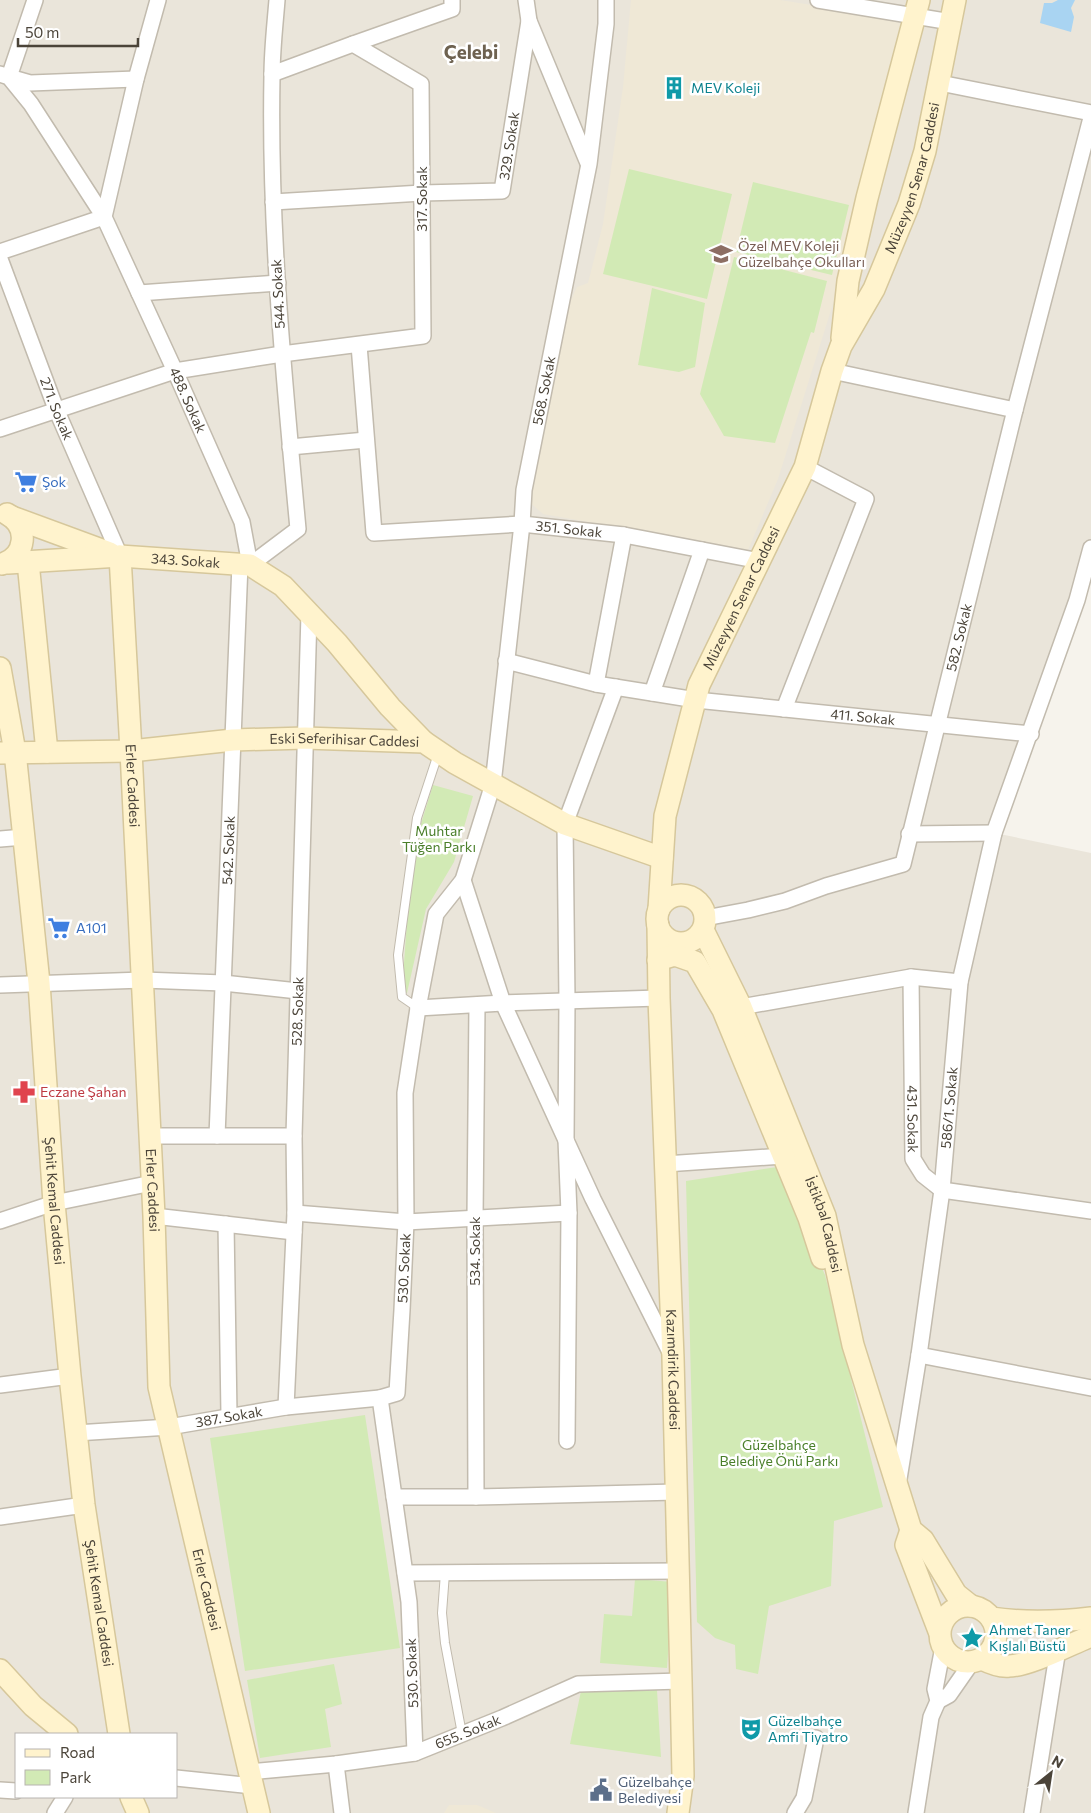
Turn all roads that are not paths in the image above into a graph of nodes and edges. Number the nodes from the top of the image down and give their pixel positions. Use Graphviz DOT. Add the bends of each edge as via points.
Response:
graph roads {
  1 [pos="35,0"];
  2 [pos="158,0"];
  3 [pos="277,0"];
  4 [pos="526,0"];
  5 [pos="606,0"];
  6 [pos="818,0"];
  7 [pos="955,0"];
  8 [pos="452,4"];
  9 [pos="917,8"];
  10 [pos="530,21"];
  11 [pos="952,22"];
  12 [pos="353,44"];
  13 [pos="272,74"];
  14 [pos="5,75"];
  15 [pos="136,79"];
  16 [pos="940,83"];
  17 [pos="1091,113"];
  18 [pos="1091,118"];
  19 [pos="589,164"];
  20 [pos="422,193"];
  21 [pos="273,202"];
  22 [pos="104,217"];
  23 [pos="0,252"];
  24 [pos="0,260"];
  25 [pos="278,283"];
  26 [pos="139,294"];
  27 [pos="359,345"];
  28 [pos="841,346"];
  29 [pos="282,354"];
  30 [pos="175,371"];
  31 [pos="832,371"];
  32 [pos="56,409"];
  33 [pos="1015,410"];
  34 [pos="0,429"];
  35 [pos="366,440"];
  36 [pos="290,447"];
  37 [pos="805,467"];
  38 [pos="4,512"];
  39 [pos="522,524"];
  40 [pos="624,535"];
  41 [pos="1091,548"];
  42 [pos="702,550"];
  43 [pos="120,556"];
  44 [pos="760,561"];
  45 [pos="12,563"];
  46 [pos="245,564"];
  47 [pos="1084,601"];
  48 [pos="310,614"];
  49 [pos="506,661"];
  50 [pos="0,668"];
  51 [pos="596,684"];
  52 [pos="616,687"];
  53 [pos="652,693"];
  54 [pos="696,700"];
  55 [pos="784,709"];
  56 [pos="936,724"];
  57 [pos="1030,734"];
  58 [pos="305,738"];
  59 [pos="233,740"];
  60 [pos="431,747"];
  61 [pos="131,751"];
  62 [pos="8,752"];
  63 [pos="47,752"];
  64 [pos="493,784"];
  65 [pos="565,824"];
  66 [pos="994,833"];
  67 [pos="909,834"];
  68 [pos="24,837"];
  69 [pos="0,838"];
  70 [pos="662,858"];
  71 [pos="463,880"];
  72 [pos="693,899"];
  73 [pos="659,917"];
  74 [pos="704,924"];
  75 [pos="683,943"];
  76 [pos="658,960"];
  77 [pos="695,962"];
  78 [pos="911,977"];
  79 [pos="143,980"];
  80 [pos="960,982"];
  81 [pos="39,983"];
  82 [pos="223,983"];
  83 [pos="0,985"];
  84 [pos="298,991"];
  85 [pos="659,998"];
  86 [pos="567,1001"];
  87 [pos="503,1003"];
  88 [pos="477,1005"];
  89 [pos="740,1007"];
  90 [pos="418,1008"];
  91 [pos="150,1136"];
  92 [pos="217,1136"];
  93 [pos="294,1136"];
  94 [pos="566,1140"];
  95 [pos="783,1156"];
  96 [pos="666,1164"];
  97 [pos="152,1183"];
  98 [pos="942,1190"];
  99 [pos="54,1203"];
  100 [pos="1091,1211"];
  101 [pos="295,1213"];
  102 [pos="569,1213"];
  103 [pos="154,1216"];
  104 [pos="475,1219"];
  105 [pos="0,1221"];
  106 [pos="406,1222"];
  107 [pos="226,1224"];
  108 [pos="294,1232"];
  109 [pos="853,1345"];
  110 [pos="919,1355"];
  111 [pos="673,1358"];
  112 [pos="70,1376"];
  113 [pos="0,1385"];
  114 [pos="1091,1388"];
  115 [pos="380,1398"];
  116 [pos="286,1407"];
  117 [pos="230,1416"];
  118 [pos="169,1427"];
  119 [pos="76,1433"];
  120 [pos="567,1441"];
  121 [pos="898,1489"];
  122 [pos="676,1492"];
  123 [pos="394,1497"];
  124 [pos="476,1497"];
  125 [pos="84,1505"];
  126 [pos="0,1517"];
  127 [pos="911,1530"];
  128 [pos="678,1571"];
  129 [pos="405,1573"];
  130 [pos="445,1573"];
  131 [pos="971,1606"];
  132 [pos="991,1618"];
  133 [pos="1091,1618"];
  134 [pos="1091,1636"];
  135 [pos="941,1639"];
  136 [pos="1058,1649"];
  137 [pos="977,1660"];
  138 [pos="0,1670"];
  139 [pos="681,1681"];
  140 [pos="938,1701"];
  141 [pos="66,1733"];
  142 [pos="119,1733"];
  143 [pos="462,1734"];
  144 [pos="816,1738"];
  145 [pos="415,1753"];
  146 [pos="336,1764"];
  147 [pos="178,1778"];
  148 [pos="251,1779"];
  149 [pos="0,1790"];
  150 [pos="15,1791"];
  151 [pos="64,1798"];
  152 [pos="124,1798"];
  153 [pos="131,1798"];
  154 [pos="55,1813"];
  155 [pos="124,1813"];
  156 [pos="138,1813"];
  157 [pos="259,1813"];
  158 [pos="342,1813"];
  159 [pos="678,1813"];
  160 [pos="795,1813"];
  161 [pos="916,1813"];
  162 [pos="1032,1813"];
  1 -- 14 [label="street"];
  2 -- 15 [label="street"];
  3 -- 13 [label="street, 544. Sokak"];
  4 -- 10 [label="street"];
  5 -- 19 [label="street, 568. Sokak"];
  6 -- 9 [label="street"];
  7 -- 11 [label="main road, Müzeyyen Senar Caddesi"];
  8 -- 12 [label="street"];
  9 -- 11 [label="street"];
  9 -- 28 [label="main road, Müzeyyen Senar Caddesi" via="852,263"];
  10 -- 19 [label="street"];
  10 -- 20 [label="street, 329. Sokak" via="502,191"];
  11 -- 16 [label="main road, Müzeyyen Senar Caddesi"];
  12 -- 13 [label="street"];
  12 -- 20 [label="street, 317. Sokak" via="421,84"];
  13 -- 21 [label="street, 544. Sokak"];
  14 -- 15 [label="street" via="30,83"];
  14 -- 22 [label="street, 488. Sokak" via="31,104"];
  15 -- 22 [label="street"];
  16 -- 17 [label="street"];
  16 -- 28 [label="main road, Müzeyyen Senar Caddesi" via="909,204 874,289"];
  18 -- 33 [label="street, 582. Sokak"];
  19 -- 39 [label="street, 568. Sokak" via="524,490"];
  20 -- 21 [label="street, 329. Sokak"];
  20 -- 27 [label="street, 317. Sokak" via="423,336"];
  21 -- 25 [label="street, 544. Sokak"];
  22 -- 23 [label="street"];
  22 -- 26 [label="street, 488. Sokak"];
  24 -- 32 [label="street, 271. Sokak"];
  25 -- 26 [label="street"];
  25 -- 29 [label="street, 544. Sokak"];
  26 -- 30 [label="street, 488. Sokak"];
  27 -- 29 [label="street, 317. Sokak"];
  27 -- 35 [label="street"];
  28 -- 31 [label="main road, Müzeyyen Senar Caddesi"];
  29 -- 30 [label="street, 317. Sokak"];
  29 -- 36 [label="street, 544. Sokak"];
  30 -- 32 [label="street, 317. Sokak"];
  30 -- 46 [label="street, 488. Sokak" via="242,522"];
  31 -- 33 [label="street"];
  31 -- 37 [label="main road, Müzeyyen Senar Caddesi"];
  32 -- 34 [label="street, 317. Sokak"];
  32 -- 43 [label="street, 271. Sokak"];
  33 -- 56 [label="street, 582. Sokak"];
  35 -- 36 [label="street"];
  35 -- 39 [label="street, 351. Sokak" via="374,533"];
  36 -- 46 [label="street, 544. Sokak" via="298,529"];
  37 -- 44 [label="main road, Müzeyyen Senar Caddesi"];
  37 -- 55 [label="street" via="866,499"];
  38 -- 43 [label="main road"];
  38 -- 45 [label="main road" via="19,523 22,532 23,541"];
  39 -- 40 [label="street, 351. Sokak"];
  39 -- 49 [label="street, 568. Sokak"];
  40 -- 42 [label="street, 351. Sokak"];
  40 -- 51 [label="street"];
  41 -- 47 [label="street, 586/1. Sokak"];
  42 -- 44 [label="street, 351. Sokak"];
  42 -- 53 [label="street"];
  43 -- 45 [label="main road"];
  43 -- 46 [label="main road, 343. Sokak"];
  43 -- 61 [label="main road, Erler Caddesi"];
  44 -- 54 [label="main road, Müzeyyen Senar Caddesi" via="699,685"];
  45 -- 63 [label="main road"];
  46 -- 48 [label="main road" via="282,586"];
  46 -- 59 [label="street, 542. Sokak"];
  47 -- 57 [label="street, 586/1. Sokak"];
  48 -- 58 [label="street, 528. Sokak"];
  48 -- 60 [label="main road" via="390,707"];
  49 -- 51 [label="street, 411. Sokak"];
  49 -- 64 [label="street, 568. Sokak"];
  50 -- 62 [label="main road, Şehit Kemal Caddesi"];
  51 -- 52 [label="street, 411. Sokak"];
  52 -- 53 [label="street, 411. Sokak"];
  52 -- 65 [label="street"];
  53 -- 54 [label="street, 411. Sokak"];
  54 -- 55 [label="street, 411. Sokak"];
  54 -- 70 [label="main road, Müzeyyen Senar Caddesi" via="665,816"];
  55 -- 56 [label="street, 411. Sokak"];
  56 -- 57 [label="street, 411. Sokak"];
  56 -- 67 [label="street, 582. Sokak"];
  57 -- 66 [label="street, 586/1. Sokak"];
  58 -- 59 [label="main road, Eski Seferihisar Caddesi"];
  58 -- 60 [label="main road, Eski Seferihisar Caddesi"];
  58 -- 84 [label="street, 528. Sokak"];
  59 -- 61 [label="main road, Eski Seferihisar Caddesi"];
  59 -- 82 [label="street, 542. Sokak"];
  60 -- 64 [label="main road, Eski Seferihisar Caddesi"];
  60 -- 90 [label="lane" via="417,818 398,955 402,997"];
  61 -- 63 [label="main road, Eski Seferihisar Caddesi"];
  61 -- 79 [label="main road, Erler Caddesi"];
  62 -- 63 [label="main road, Eski Seferihisar Caddesi"];
  62 -- 68 [label="main road, Şehit Kemal Caddesi"];
  64 -- 65 [label="main road, Eski Seferihisar Caddesi"];
  64 -- 71 [label="street, 530. Sokak"];
  65 -- 70 [label="main road, Eski Seferihisar Caddesi"];
  65 -- 86 [label="street"];
  66 -- 67 [label="street"];
  66 -- 80 [label="street, 586/1. Sokak"];
  67 -- 74 [label="street, 582. Sokak" via="903,864"];
  68 -- 69 [label="street"];
  68 -- 81 [label="main road, Şehit Kemal Caddesi"];
  70 -- 72 [label="main road"];
  70 -- 73 [label="main road, Müzeyyen Senar Caddesi"];
  71 -- 87 [label="street"];
  71 -- 90 [label="street, 530. Sokak" via="436,914"];
  72 -- 73 [label="main road" via="686,896 670,898 664,903"];
  72 -- 74 [label="main road" via="703,910"];
  73 -- 75 [label="main road" via="666,938"];
  73 -- 76 [label="main road, Kazımdirik Caddesi"];
  74 -- 75 [label="main road" via="693,940"];
  74 -- 89 [label="main road, İstikbal Caddesi"];
  75 -- 77 [label="main road"];
  76 -- 77 [label="main road" via="675,955"];
  76 -- 85 [label="main road, Kazımdirik Caddesi"];
  77 -- 95 [label="main road" via="723,1010"];
  78 -- 80 [label="street"];
  78 -- 89 [label="street"];
  78 -- 98 [label="street, 431. Sokak" via="913,1159 923,1175"];
  79 -- 81 [label="street"];
  79 -- 82 [label="street"];
  79 -- 91 [label="main road, Erler Caddesi"];
  80 -- 98 [label="street, 586/1. Sokak"];
  81 -- 83 [label="street"];
  81 -- 99 [label="main road, Şehit Kemal Caddesi"];
  82 -- 84 [label="street"];
  82 -- 92 [label="street, 542. Sokak"];
  84 -- 93 [label="street, 528. Sokak"];
  85 -- 86 [label="street"];
  85 -- 96 [label="main road, Kazımdirik Caddesi"];
  86 -- 87 [label="street"];
  86 -- 94 [label="street"];
  87 -- 88 [label="street"];
  87 -- 94 [label="street"];
  88 -- 90 [label="street"];
  88 -- 104 [label="street, 534. Sokak"];
  89 -- 109 [label="main road, İstikbal Caddesi" via="825,1216"];
  90 -- 106 [label="street, 530. Sokak" via="405,1093"];
  91 -- 92 [label="street"];
  91 -- 97 [label="main road, Erler Caddesi"];
  92 -- 93 [label="street"];
  93 -- 101 [label="street, 528. Sokak"];
  94 -- 102 [label="street"];
  94 -- 111 [label="street"];
  95 -- 96 [label="street"];
  95 -- 109 [label="main road" via="809,1218"];
  96 -- 111 [label="main road, Kazımdirik Caddesi"];
  97 -- 99 [label="street"];
  97 -- 103 [label="main road, Erler Caddesi"];
  98 -- 100 [label="street"];
  98 -- 110 [label="street, 586/1. Sokak"];
  99 -- 105 [label="street"];
  99 -- 112 [label="main road, Şehit Kemal Caddesi"];
  101 -- 106 [label="street"];
  101 -- 108 [label="street, 528. Sokak"];
  102 -- 104 [label="street"];
  102 -- 120 [label="street"];
  103 -- 107 [label="street"];
  103 -- 118 [label="main road, Erler Caddesi" via="159,1387"];
  104 -- 106 [label="street"];
  104 -- 124 [label="street, 534. Sokak"];
  106 -- 115 [label="street, 530. Sokak" via="396,1393"];
  107 -- 108 [label="street"];
  107 -- 117 [label="street"];
  108 -- 116 [label="street, 528. Sokak"];
  109 -- 121 [label="main road, İstikbal Caddesi"];
  110 -- 114 [label="street"];
  110 -- 121 [label="street, 586/1. Sokak"];
  111 -- 122 [label="main road, Kazımdirik Caddesi"];
  112 -- 113 [label="street"];
  112 -- 119 [label="main road, Şehit Kemal Caddesi"];
  115 -- 116 [label="street, 387. Sokak"];
  115 -- 123 [label="street, 530. Sokak"];
  116 -- 117 [label="street, 387. Sokak"];
  117 -- 118 [label="street, 387. Sokak"];
  118 -- 119 [label="street, 387. Sokak"];
  118 -- 148 [label="main road, Erler Caddesi"];
  119 -- 125 [label="main road, Şehit Kemal Caddesi"];
  121 -- 127 [label="main road, İstikbal Caddesi"];
  122 -- 124 [label="street"];
  122 -- 128 [label="main road, Kazımdirik Caddesi"];
  123 -- 124 [label="street"];
  123 -- 129 [label="street, 530. Sokak"];
  125 -- 126 [label="street"];
  125 -- 142 [label="main road, Şehit Kemal Caddesi"];
  127 -- 131 [label="main road, İstikbal Caddesi" via="923,1540 956,1594"];
  127 -- 135 [label="main road, İstikbal Caddesi" via="906,1545"];
  128 -- 130 [label="street"];
  128 -- 139 [label="main road, Kazımdirik Caddesi"];
  129 -- 130 [label="street"];
  129 -- 145 [label="street, 530. Sokak"];
  130 -- 143 [label="lane" via="442,1613 445,1643"];
  131 -- 132 [label="main road"];
  131 -- 135 [label="main road" via="950,1612 944,1620"];
  132 -- 133 [label="main road" via="1017,1622 1064,1622"];
  132 -- 137 [label="main road" via="996,1634 994,1643 990,1651"];
  134 -- 136 [label="main road"];
  135 -- 137 [label="main road" via="949,1655 957,1660"];
  135 -- 140 [label="street" via="935,1689"];
  136 -- 137 [label="main road" via="1023,1664 1008,1666"];
  136 -- 162 [label="street"];
  137 -- 140 [label="street" via="949,1696"];
  138 -- 141 [label="main road" via="33,1706"];
  139 -- 143 [label="street, 655. Sokak" via="578,1684"];
  139 -- 159 [label="main road, Kazımdirik Caddesi" via="683,1776"];
  140 -- 161 [label="street" via="931,1717"];
  143 -- 145 [label="street, 655. Sokak"];
  144 -- 160 [label="street" via="804,1798"];
  145 -- 146 [label="street, 655. Sokak"];
  146 -- 148 [label="street, 655. Sokak"];
  146 -- 158 [label="street"];
  147 -- 148 [label="street, 655. Sokak"];
  148 -- 157 [label="main road, Erler Caddesi"];
  149 -- 150 [label="street"];
  151 -- 154 [label="street"];
  152 -- 155 [label="main road"];
  153 -- 156 [label="main road"];
}
